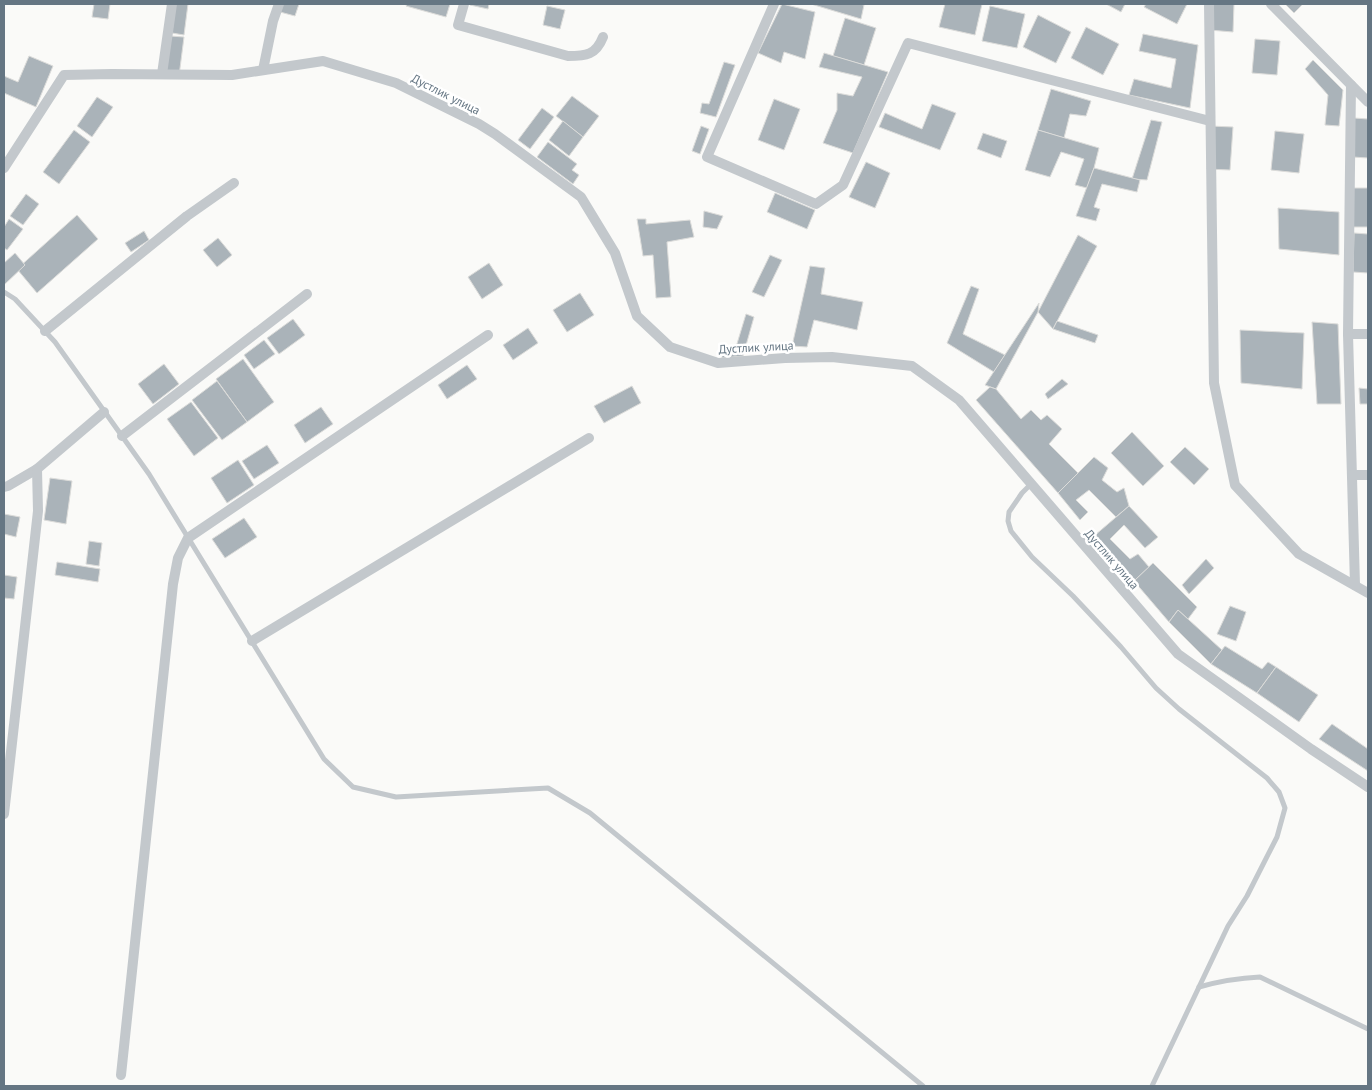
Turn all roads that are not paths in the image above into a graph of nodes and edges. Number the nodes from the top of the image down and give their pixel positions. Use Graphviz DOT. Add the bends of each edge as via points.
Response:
graph roads {
  1 [pos="172,4"];
  2 [pos="279,4"];
  3 [pos="464,4"];
  4 [pos="774,4"];
  5 [pos="1208,4"];
  6 [pos="1271,4"];
  7 [pos="603,38"];
  8 [pos="263,70"];
  9 [pos="162,74"];
  10 [pos="1351,86"];
  11 [pos="1368,102"];
  12 [pos="1210,121"];
  13 [pos="4,168"];
  14 [pos="234,184"];
  15 [pos="4,292"];
  16 [pos="307,294"];
  17 [pos="45,331"];
  18 [pos="1348,334"];
  19 [pos="1368,334"];
  20 [pos="488,335"];
  21 [pos="104,412"];
  22 [pos="122,436"];
  23 [pos="589,438"];
  24 [pos="37,469"];
  25 [pos="1352,475"];
  26 [pos="1368,475"];
  27 [pos="1032,484"];
  28 [pos="4,487"];
  29 [pos="188,538"];
  30 [pos="1355,585"];
  31 [pos="1368,593"];
  32 [pos="252,642"];
  33 [pos="1368,787"];
  34 [pos="4,814"];
  35 [pos="1199,987"];
  36 [pos="1368,1029"];
  37 [pos="121,1075"];
  38 [pos="923,1086"];
  39 [pos="1152,1086"];
  1 -- 9 [label="street"];
  2 -- 8 [label="street" via="272,21"];
  3 -- 7 [label="street" via="458,25 568,56 584,56 598,48"];
  4 -- 12 [label="street" via="707,157 816,204 843,185 908,43"];
  5 -- 12 [label="street"];
  6 -- 10 [label="street"];
  8 -- 9 [label="street, Дустлик улица" via="232,75"];
  8 -- 27 [label="street, Дустлик улица" via="323,61 396,83 479,124 581,197 615,253 637,316 670,347 718,364 832,357 912,366 959,400"];
  9 -- 13 [label="street, Дустлик улица" via="64,75"];
  10 -- 11 [label="street"];
  10 -- 18 [label="street"];
  12 -- 30 [label="street" via="1214,383 1235,485 1299,554"];
  14 -- 17 [label="street" via="187,216"];
  15 -- 17 [label="lane" via="15,299"];
  16 -- 22 [label="street"];
  17 -- 21 [label="lane"];
  18 -- 19 [label="street"];
  18 -- 25 [label="street"];
  20 -- 29 [label="street"];
  21 -- 22 [label="lane"];
  21 -- 24 [label="street"];
  22 -- 29 [label="lane"];
  23 -- 32 [label="street"];
  24 -- 28 [label="street"];
  24 -- 34 [label="street" via="38,511"];
  25 -- 26 [label="street"];
  25 -- 30 [label="street"];
  27 -- 33 [label="street, Дустлик улица" via="1178,654"];
  27 -- 35 [label="lane" via="1009,512 1011,531 1156,688 1267,778 1279,792 1285,808 1277,837"];
  29 -- 32 [label="lane"];
  29 -- 37 [label="street" via="178,558 173,584"];
  30 -- 31 [label="street"];
  32 -- 38 [label="lane" via="324,759 353,787 396,797 548,788 590,812"];
  35 -- 36 [label="lane" via="1218,981 1260,977"];
  35 -- 39 [label="lane"];
}
